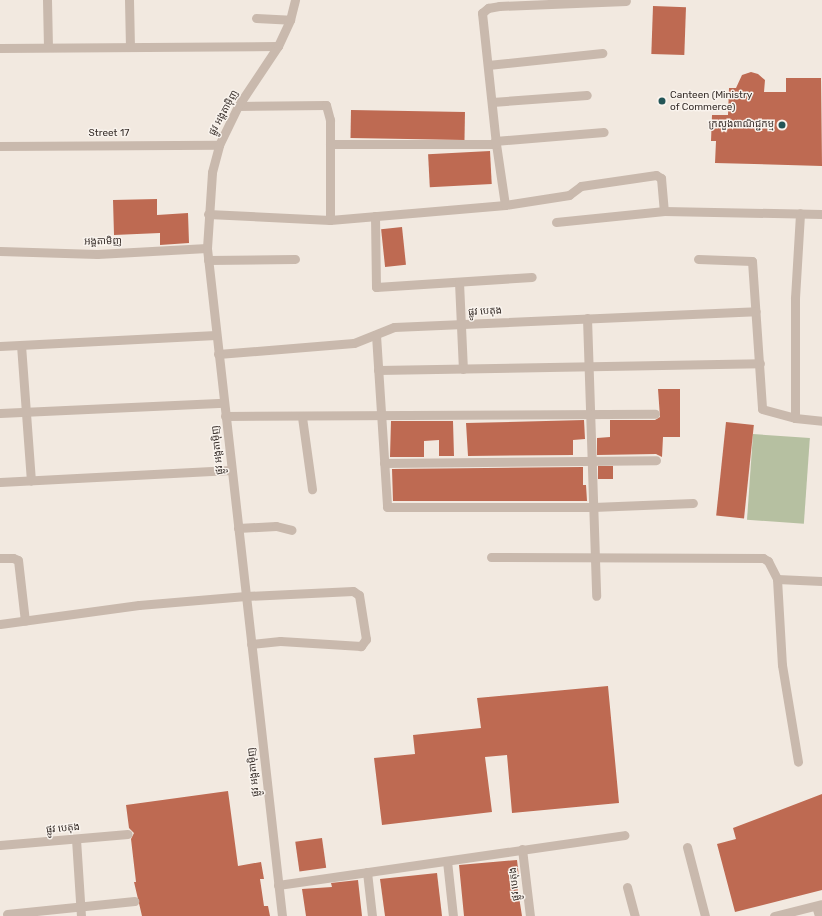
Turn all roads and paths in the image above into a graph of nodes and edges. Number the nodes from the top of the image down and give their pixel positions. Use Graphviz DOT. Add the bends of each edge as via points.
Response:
graph roads {
  1 [pos="47,0"];
  2 [pos="129,0"];
  3 [pos="295,0"];
  4 [pos="626,1"];
  5 [pos="256,18"];
  6 [pos="290,20"];
  7 [pos="278,46"];
  8 [pos="48,47"];
  9 [pos="130,47"];
  10 [pos="0,48"];
  11 [pos="602,53"];
  12 [pos="488,65"];
  13 [pos="587,95"];
  14 [pos="492,102"];
  15 [pos="238,106"];
  16 [pos="604,132"];
  17 [pos="496,143"];
  18 [pos="330,144"];
  19 [pos="219,145"];
  20 [pos="0,146"];
  21 [pos="505,205"];
  22 [pos="664,211"];
  23 [pos="800,212"];
  24 [pos="208,214"];
  25 [pos="822,214"];
  26 [pos="375,216"];
  27 [pos="330,220"];
  28 [pos="556,222"];
  29 [pos="206,248"];
  30 [pos="0,251"];
  31 [pos="295,259"];
  32 [pos="698,259"];
  33 [pos="208,260"];
  34 [pos="532,277"];
  35 [pos="459,282"];
  36 [pos="756,311"];
  37 [pos="587,318"];
  38 [pos="460,324"];
  39 [pos="216,335"];
  40 [pos="376,335"];
  41 [pos="21,345"];
  42 [pos="0,346"];
  43 [pos="218,354"];
  44 [pos="760,363"];
  45 [pos="589,366"];
  46 [pos="463,368"];
  47 [pos="378,370"];
  48 [pos="224,403"];
  49 [pos="26,412"];
  50 [pos="0,413"];
  51 [pos="590,414"];
  52 [pos="654,414"];
  53 [pos="225,416"];
  54 [pos="302,417"];
  55 [pos="382,417"];
  56 [pos="795,418"];
  57 [pos="822,421"];
  58 [pos="592,460"];
  59 [pos="656,460"];
  60 [pos="384,463"];
  61 [pos="232,470"];
  62 [pos="31,481"];
  63 [pos="0,482"];
  64 [pos="312,489"];
  65 [pos="693,503"];
  66 [pos="593,507"];
  67 [pos="238,528"];
  68 [pos="292,530"];
  69 [pos="491,556"];
  70 [pos="0,558"];
  71 [pos="594,558"];
  72 [pos="777,579"];
  73 [pos="822,581"];
  74 [pos="246,596"];
  75 [pos="596,596"];
  76 [pos="25,621"];
  77 [pos="0,624"];
  78 [pos="251,644"];
  79 [pos="798,762"];
  80 [pos="128,834"];
  81 [pos="624,834"];
  82 [pos="76,839"];
  83 [pos="0,846"];
  84 [pos="687,847"];
  85 [pos="522,849"];
  86 [pos="447,861"];
  87 [pos="367,872"];
  88 [pos="278,884"];
  89 [pos="627,887"];
  90 [pos="134,901"];
  91 [pos="819,905"];
  92 [pos="81,911"];
  93 [pos="7,914"];
  94 [pos="282,916"];
  95 [pos="372,916"];
  96 [pos="453,916"];
  97 [pos="530,916"];
  98 [pos="635,916"];
  99 [pos="705,916"];
  100 [pos="774,916"];
  101 [pos="819,916"];
  1 -- 8 [label="street"];
  2 -- 9 [label="street"];
  3 -- 6 [label="street, ផ្លូវ អង្តតាម៉ិញ"];
  4 -- 12 [label="street" via="488,8 482,13"];
  5 -- 6 [label="street"];
  6 -- 7 [label="street, ផ្លូវ អង្តតាម៉ិញ"];
  7 -- 9 [label="street"];
  7 -- 15 [label="street, ផ្លូវ អង្តតាម៉ិញ"];
  8 -- 9 [label="street"];
  8 -- 10 [label="street"];
  11 -- 12 [label="street"];
  12 -- 14 [label="street"];
  13 -- 14 [label="street"];
  14 -- 17 [label="street"];
  15 -- 18 [label="street" via="326,105 330,120"];
  15 -- 19 [label="street, ផ្លូវ អង្តតាម៉ិញ"];
  16 -- 17 [label="street"];
  17 -- 18 [label="street"];
  17 -- 21 [label="street"];
  18 -- 27 [label="street"];
  19 -- 20 [label="street, Street 17"];
  19 -- 24 [label="street, ផ្លូវ អង្តតាម៉ិញ" via="212,172"];
  21 -- 22 [label="street" via="569,195 581,186 656,175 661,178"];
  21 -- 26 [label="street"];
  22 -- 23 [label="street"];
  22 -- 28 [label="street"];
  23 -- 25 [label="street"];
  23 -- 56 [label="street" via="795,298"];
  24 -- 27 [label="street"];
  24 -- 29 [label="street, ផ្លូវ អង្តតាម៉ិញ"];
  26 -- 27 [label="street"];
  26 -- 35 [label="street" via="376,287"];
  29 -- 30 [label="street, អង្គតាមិញ" via="97,254"];
  29 -- 33 [label="street, ផ្លូវ អង្តតាម៉ិញ"];
  31 -- 33 [label="street"];
  32 -- 36 [label="street" via="752,261"];
  33 -- 39 [label="street, ផ្លូវ អង្តតាម៉ិញ"];
  34 -- 35 [label="street"];
  35 -- 38 [label="street"];
  36 -- 37 [label="street, ផ្លូវ បេតុង"];
  36 -- 44 [label="street"];
  37 -- 38 [label="street, ផ្លូវ បេតុង"];
  37 -- 45 [label="street"];
  38 -- 40 [label="street, ផ្លូវ បេតុង" via="394,327"];
  38 -- 46 [label="street"];
  39 -- 41 [label="street"];
  39 -- 43 [label="street, ផ្លូវ អង្តតាម៉ិញ"];
  40 -- 43 [label="street, ផ្លូវ បេតុង" via="354,343"];
  40 -- 47 [label="street"];
  41 -- 42 [label="street"];
  41 -- 49 [label="street"];
  43 -- 48 [label="street, ផ្លូវ អង្តតាម៉ិញ"];
  44 -- 45 [label="street"];
  44 -- 56 [label="street" via="762,411"];
  45 -- 46 [label="street"];
  45 -- 51 [label="street"];
  46 -- 47 [label="street"];
  47 -- 55 [label="street"];
  48 -- 49 [label="street"];
  48 -- 53 [label="street, ផ្លូវ អង្តតាម៉ិញ"];
  49 -- 50 [label="street"];
  49 -- 62 [label="street"];
  51 -- 52 [label="street"];
  51 -- 55 [label="street"];
  51 -- 58 [label="street"];
  53 -- 54 [label="street"];
  53 -- 61 [label="street, ផ្លូវ អង្តតាម៉ិញ"];
  54 -- 55 [label="street"];
  54 -- 64 [label="street"];
  55 -- 60 [label="street"];
  56 -- 57 [label="street"];
  58 -- 59 [label="street"];
  58 -- 60 [label="street"];
  58 -- 66 [label="street"];
  60 -- 66 [label="street" via="386,504 391,508"];
  61 -- 62 [label="street"];
  61 -- 67 [label="street, ផ្លូវ អង្តតាម៉ិញ"];
  62 -- 63 [label="street"];
  65 -- 66 [label="street"];
  66 -- 71 [label="street"];
  67 -- 68 [label="street" via="276,526"];
  67 -- 74 [label="street, ផ្លូវ អង្តតាម៉ិញ"];
  69 -- 71 [label="street"];
  70 -- 76 [label="street" via="18,560"];
  71 -- 72 [label="street" via="763,558 768,561"];
  71 -- 75 [label="street"];
  72 -- 73 [label="street"];
  72 -- 79 [label="street" via="782,665"];
  74 -- 76 [label="street" via="139,605"];
  74 -- 78 [label="street, ផ្លូវ អង្តតាម៉ិញ"];
  74 -- 78 [label="street" via="357,592 366,639 361,646 280,641"];
  76 -- 77 [label="street"];
  78 -- 88 [label="street, ផ្លូវ អង្តតាម៉ិញ"];
  80 -- 82 [label="street, ផ្លូវ បេតុង"];
  81 -- 85 [label="street"];
  82 -- 83 [label="street, ផ្លូវ បេតុង"];
  82 -- 92 [label="street"];
  84 -- 99 [label="street"];
  85 -- 86 [label="street"];
  85 -- 97 [label="street, ផ្លូវ បេតុង"];
  86 -- 87 [label="street"];
  86 -- 96 [label="street"];
  87 -- 88 [label="street"];
  87 -- 95 [label="street"];
  88 -- 94 [label="street, ផ្លូវ អង្តតាម៉ិញ"];
  89 -- 98 [label="street"];
  90 -- 92 [label="street"];
  91 -- 100 [label="street"];
  91 -- 101 [label="street"];
  92 -- 93 [label="street"];
}
